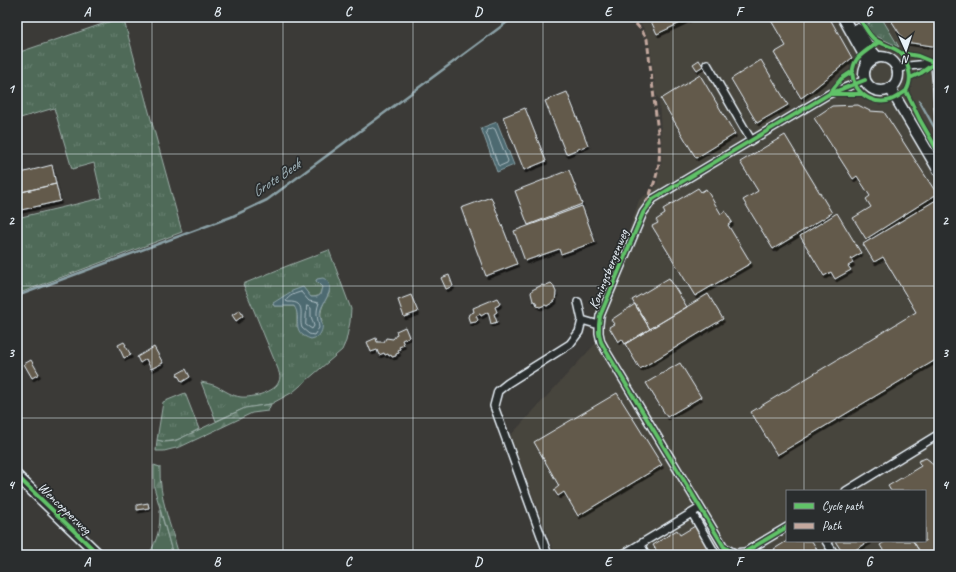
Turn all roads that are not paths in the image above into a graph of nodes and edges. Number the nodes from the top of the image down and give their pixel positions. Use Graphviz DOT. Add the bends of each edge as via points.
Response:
graph roads {
  1 [pos="843,17"];
  2 [pos="849,17"];
  3 [pos="876,57"];
  4 [pos="867,63"];
  5 [pos="937,63"];
  6 [pos="707,64"];
  7 [pos="898,69"];
  8 [pos="864,80"];
  9 [pos="890,88"];
  10 [pos="939,112"];
  11 [pos="751,140"];
  12 [pos="939,171"];
  13 [pos="578,302"];
  14 [pos="582,320"];
  15 [pos="599,325"];
  16 [pos="939,434"];
  17 [pos="17,476"];
  18 [pos="848,490"];
  19 [pos="700,508"];
  20 [pos="692,513"];
  21 [pos="786,528"];
  22 [pos="827,542"];
  23 [pos="640,544"];
  24 [pos="99,555"];
  25 [pos="548,555"];
  26 [pos="622,555"];
  27 [pos="646,555"];
  28 [pos="716,555"];
  29 [pos="835,555"];
  1 -- 4 [label="street"];
  2 -- 3 [label="street"];
  3 -- 4 [label="street"];
  3 -- 7 [label="street" via="888,57"];
  4 -- 8 [label="street" via="864,68"];
  5 -- 7 [label="street"];
  5 -- 10 [label="street"];
  6 -- 11 [label="street"];
  7 -- 9 [label="street" via="897,80"];
  8 -- 9 [label="street" via="876,90 886,91"];
  8 -- 11 [label="street, Koningsbergenweg" via="829,94"];
  9 -- 12 [label="street"];
  11 -- 15 [label="street, Koningsbergenweg" via="659,195 648,205 604,307"];
  13 -- 14 [label="street"];
  14 -- 15 [label="street"];
  14 -- 25 [label="street" via="579,332 570,344 498,391 494,406"];
  15 -- 19 [label="street, Koningsbergenweg" via="601,342"];
  16 -- 18 [label="street"];
  17 -- 24 [label="street, Wencopperweg"];
  19 -- 20 [label="street"];
  19 -- 21 [label="street, Koningsbergenweg" via="724,547 734,553 745,552"];
  20 -- 23 [label="street"];
  20 -- 28 [label="street"];
  22 -- 29 [label="street"];
  23 -- 26 [label="street"];
  23 -- 27 [label="street"];
}
